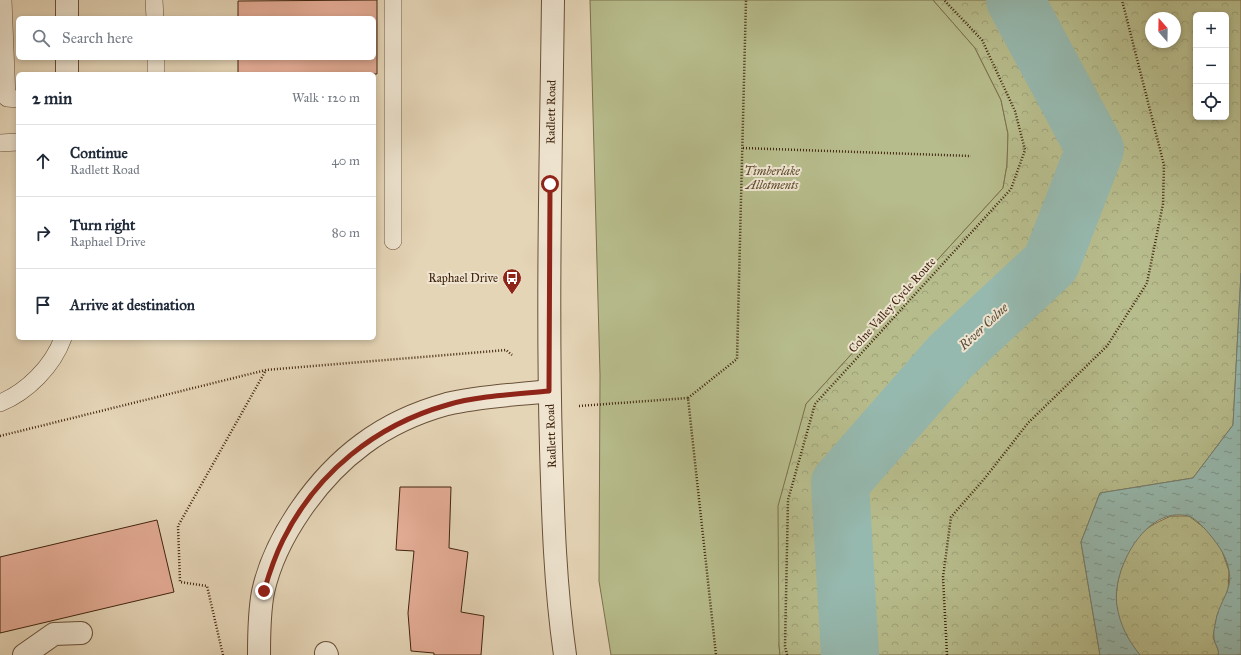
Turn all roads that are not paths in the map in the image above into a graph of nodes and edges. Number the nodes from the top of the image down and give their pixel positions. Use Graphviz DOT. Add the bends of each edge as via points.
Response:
graph roads {
  1 [pos="3,0"];
  2 [pos="67,0"];
  3 [pos="154,0"];
  4 [pos="394,0"];
  5 [pos="553,0"];
  6 [pos="67,16"];
  7 [pos="155,16"];
  8 [pos="67,60"];
  9 [pos="156,60"];
  10 [pos="67,72"];
  11 [pos="156,72"];
  12 [pos="16,99"];
  13 [pos="16,142"];
  14 [pos="0,143"];
  15 [pos="393,241"];
  16 [pos="62,340"];
  17 [pos="550,400"];
  18 [pos="0,403"];
  19 [pos="81,633"];
  20 [pos="24,655"];
  21 [pos="259,655"];
  22 [pos="565,655"];
  1 -- 12 [label="lane" via="7,98"];
  2 -- 6 [label="street"];
  3 -- 7 [label="lane"];
  4 -- 15 [label="lane"];
  5 -- 17 [label="street, Radlett Road" via="548,334"];
  8 -- 10 [label="street"];
  9 -- 11 [label="lane"];
  13 -- 14 [label="lane"];
  16 -- 18 [label="lane" via="43,373 11,399"];
  17 -- 21 [label="street" via="448,404 388,428 344,460 316,490 295,518 283,540 264,591 259,623"];
  17 -- 22 [label="street, Radlett Road" via="554,551"];
  19 -- 20 [label="street" via="54,634"];
}
